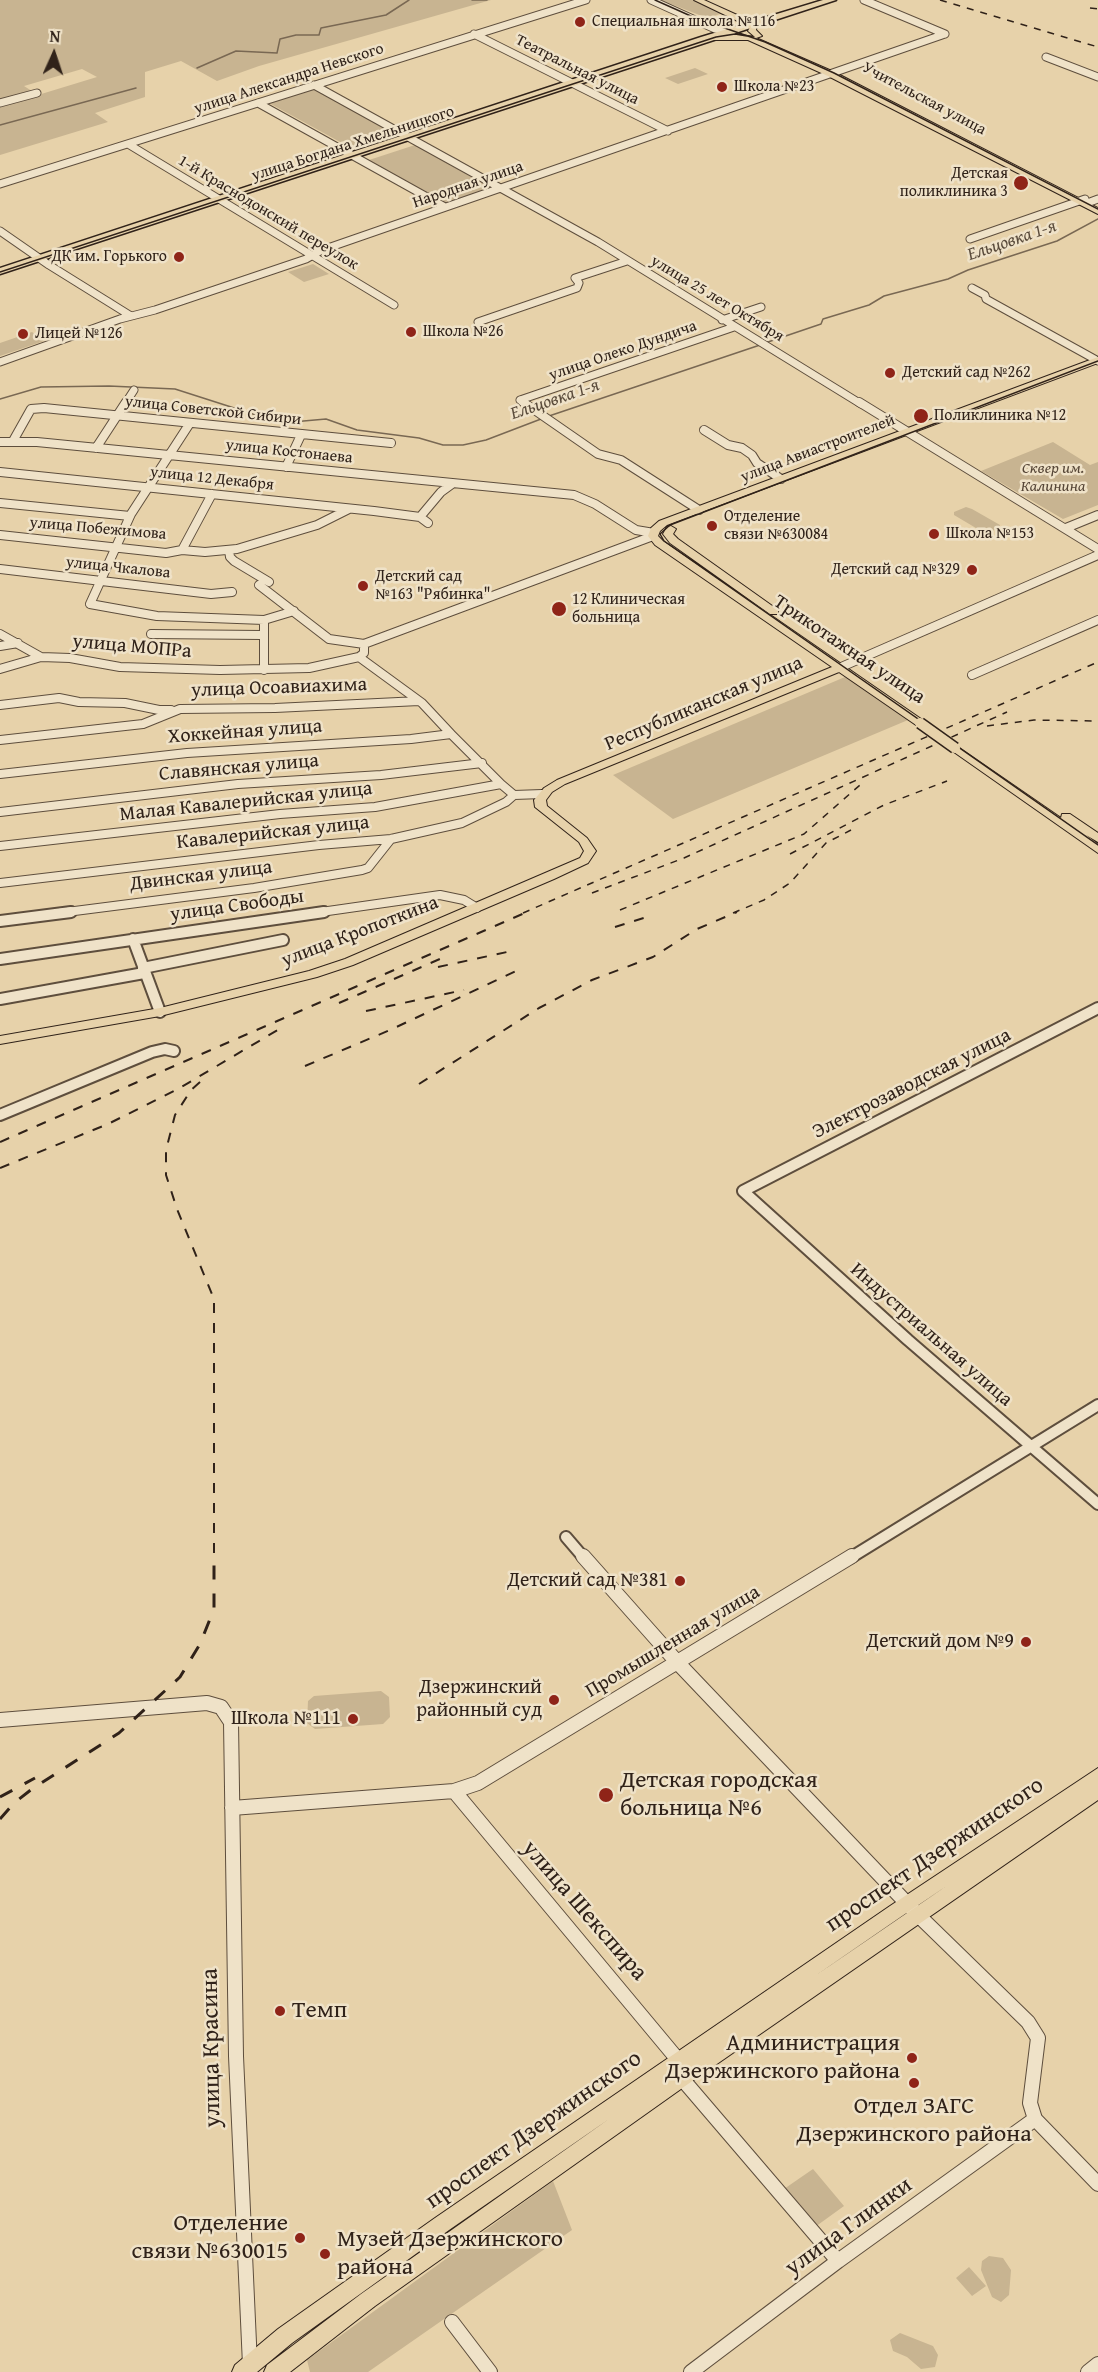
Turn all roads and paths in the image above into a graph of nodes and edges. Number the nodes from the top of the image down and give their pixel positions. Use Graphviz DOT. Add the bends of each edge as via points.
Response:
graph roads {
  1 [pos="586,0"];
  2 [pos="651,0"];
  3 [pos="698,0"];
  4 [pos="832,0"];
  5 [pos="864,0"];
  6 [pos="708,26"];
  7 [pos="754,26"];
  8 [pos="474,34"];
  9 [pos="745,36"];
  10 [pos="715,38"];
  11 [pos="704,39"];
  12 [pos="1046,57"];
  13 [pos="835,73"];
  14 [pos="1098,77"];
  15 [pos="314,85"];
  16 [pos="574,85"];
  17 [pos="37,93"];
  18 [pos="258,102"];
  19 [pos="0,103"];
  20 [pos="668,131"];
  21 [pos="410,138"];
  22 [pos="128,144"];
  23 [pos="355,156"];
  24 [pos="0,183"];
  25 [pos="501,189"];
  26 [pos="221,200"];
  27 [pos="1090,201"];
  28 [pos="445,207"];
  29 [pos="1098,211"];
  30 [pos="0,231"];
  31 [pos="970,239"];
  32 [pos="313,255"];
  33 [pos="42,260"];
  34 [pos="627,261"];
  35 [pos="0,271"];
  36 [pos="0,276"];
  37 [pos="972,288"];
  38 [pos="394,305"];
  39 [pos="761,307"];
  40 [pos="131,316"];
  41 [pos="722,320"];
  42 [pos="478,322"];
  43 [pos="734,327"];
  44 [pos="0,362"];
  45 [pos="1098,362"];
  46 [pos="134,390"];
  47 [pos="118,414"];
  48 [pos="190,423"];
  49 [pos="704,430"];
  50 [pos="911,434"];
  51 [pos="301,435"];
  52 [pos="13,441"];
  53 [pos="0,442"];
  54 [pos="391,443"];
  55 [pos="96,448"];
  56 [pos="169,455"];
  57 [pos="285,467"];
  58 [pos="0,472"];
  59 [pos="782,479"];
  60 [pos="452,484"];
  61 [pos="149,488"];
  62 [pos="212,494"];
  63 [pos="574,495"];
  64 [pos="0,503"];
  65 [pos="349,509"];
  66 [pos="699,510"];
  67 [pos="1098,515"];
  68 [pos="130,516"];
  69 [pos="420,517"];
  70 [pos="428,523"];
  71 [pos="673,525"];
  72 [pos="1066,528"];
  73 [pos="0,535"];
  74 [pos="653,535"];
  75 [pos="114,547"];
  76 [pos="1098,549"];
  77 [pos="182,550"];
  78 [pos="229,550"];
  79 [pos="1098,555"];
  80 [pos="0,569"];
  81 [pos="102,582"];
  82 [pos="269,582"];
  83 [pos="259,585"];
  84 [pos="232,592"];
  85 [pos="755,604"];
  86 [pos="294,611"];
  87 [pos="264,620"];
  88 [pos="1094,622"];
  89 [pos="0,634"];
  90 [pos="151,634"];
  91 [pos="262,635"];
  92 [pos="19,643"];
  93 [pos="364,644"];
  94 [pos="0,646"];
  95 [pos="40,657"];
  96 [pos="359,657"];
  97 [pos="844,665"];
  98 [pos="0,669"];
  99 [pos="264,670"];
  100 [pos="972,675"];
  101 [pos="419,701"];
  102 [pos="0,705"];
  103 [pos="160,714"];
  104 [pos="451,734"];
  105 [pos="0,740"];
  106 [pos="960,746"];
  107 [pos="482,763"];
  108 [pos="0,774"];
  109 [pos="498,785"];
  110 [pos="542,794"];
  111 [pos="514,795"];
  112 [pos="0,812"];
  113 [pos="1098,838"];
  114 [pos="391,839"];
  115 [pos="0,846"];
  116 [pos="1098,849"];
  117 [pos="0,883"];
  118 [pos="477,908"];
  119 [pos="0,921"];
  120 [pos="133,939"];
  121 [pos="283,940"];
  122 [pos="0,959"];
  123 [pos="143,971"];
  124 [pos="0,999"];
  125 [pos="1098,1008"];
  126 [pos="160,1012"];
  127 [pos="0,1040"];
  128 [pos="174,1052"];
  129 [pos="0,1115"];
  130 [pos="742,1191"];
  131 [pos="1098,1406"];
  132 [pos="1030,1446"];
  133 [pos="1098,1504"];
  134 [pos="566,1537"];
  135 [pos="676,1662"];
  136 [pos="0,1720"];
  137 [pos="1098,1775"];
  138 [pos="454,1791"];
  139 [pos="1098,1791"];
  140 [pos="232,1808"];
  141 [pos="912,1909"];
  142 [pos="677,2068"];
  143 [pos="1035,2119"];
  144 [pos="1098,2184"];
  145 [pos="837,2261"];
  146 [pos="452,2322"];
  147 [pos="1098,2364"];
  148 [pos="248,2370"];
  149 [pos="274,2372"];
  150 [pos="490,2372"];
  151 [pos="691,2372"];
  152 [pos="1088,2372"];
  1 -- 8 [label="street, улица Александра Невского"];
  2 -- 6 [label="street, Учительская улица"];
  3 -- 7 [label="main road"];
  4 -- 7 [label="highway, улица Богдана Хмельницкого"];
  5 -- 13 [label="street, Народная улица" via="945,34"];
  6 -- 9 [label="street, Учительская улица"];
  6 -- 11 [label="street" via="712,34"];
  7 -- 9 [label="highway, улица Богдана Хмельницкого"];
  7 -- 9 [label="main road"];
  8 -- 15 [label="street, улица Александра Невского"];
  8 -- 16 [label="street, Театральная улица"];
  9 -- 10 [label="highway, улица Богдана Хмельницкого"];
  9 -- 13 [label="main road, Учительская улица"];
  10 -- 11 [label="highway, улица Богдана Хмельницкого"];
  10 -- 16 [label="highway, улица Богдана Хмельницкого"];
  11 -- 16 [label="highway, улица Богдана Хмельницкого"];
  12 -- 14 [label="street"];
  13 -- 20 [label="street, Народная улица"];
  13 -- 27 [label="main road, Учительская улица"];
  15 -- 18 [label="street, улица Александра Невского"];
  15 -- 21 [label="street, улица 25 лет Октября"];
  16 -- 20 [label="street, Театральная улица"];
  16 -- 21 [label="highway, улица Богдана Хмельницкого"];
  17 -- 19 [label="street"];
  18 -- 22 [label="street, улица Александра Невского"];
  18 -- 23 [label="street"];
  20 -- 25 [label="street, Народная улица"];
  21 -- 23 [label="highway, улица Богдана Хмельницкого"];
  21 -- 25 [label="street, улица 25 лет Октября"];
  22 -- 24 [label="street, улица Александра Невского"];
  22 -- 26 [label="street, 1-й Краснодонский переулок"];
  23 -- 26 [label="highway, улица Богдана Хмельницкого"];
  23 -- 28 [label="street"];
  25 -- 28 [label="street, Народная улица"];
  25 -- 34 [label="street, улица 25 лет Октября"];
  26 -- 32 [label="street, 1-й Краснодонский переулок"];
  26 -- 33 [label="highway, улица Богдана Хмельницкого"];
  27 -- 29 [label="main road, Учительская улица"];
  27 -- 31 [label="street"];
  28 -- 32 [label="street, Народная улица"];
  30 -- 33 [label="street"];
  32 -- 38 [label="street, 1-й Краснодонский переулок"];
  32 -- 40 [label="street, Народная улица"];
  33 -- 35 [label="highway, улица Богдана Хмельницкого"];
  33 -- 36 [label="highway, улица Богдана Хмельницкого"];
  33 -- 40 [label="street"];
  34 -- 41 [label="street, улица 25 лет Октября"];
  34 -- 42 [label="street" via="575,278 577,288"];
  37 -- 45 [label="street"];
  39 -- 41 [label="street, улица Олеко Дундича"];
  40 -- 44 [label="street, Народная улица"];
  41 -- 43 [label="street, улица 25 лет Октября"];
  43 -- 50 [label="street, улица 25 лет Октября"];
  43 -- 66 [label="street, улица Олеко Дундича" via="520,400 598,454 621,460"];
  45 -- 50 [label="main road, улица Авиастроителей"];
  46 -- 47 [label="street"];
  47 -- 48 [label="street, улица Советской Сибири"];
  47 -- 52 [label="street, улица Советской Сибири" via="31,408"];
  47 -- 55 [label="street"];
  48 -- 51 [label="street, улица Советской Сибири"];
  48 -- 56 [label="street"];
  49 -- 59 [label="street" via="728,445 742,448"];
  50 -- 59 [label="main road, улица Авиастроителей"];
  50 -- 71 [label="main road, улица Авиастроителей"];
  50 -- 72 [label="street, улица 25 лет Октября"];
  51 -- 54 [label="street, улица Советской Сибири"];
  51 -- 57 [label="street"];
  52 -- 53 [label="street, улица Костонаева"];
  52 -- 55 [label="street, улица Костонаева"];
  55 -- 56 [label="street, улица Костонаева"];
  56 -- 57 [label="street, улица Костонаева"];
  56 -- 61 [label="street"];
  57 -- 60 [label="street, улица Костонаева"];
  58 -- 61 [label="street, улица 12 Декабря"];
  59 -- 66 [label="main road, улица Авиастроителей"];
  60 -- 63 [label="street, улица Костонаева"];
  60 -- 69 [label="street"];
  61 -- 62 [label="street, улица 12 Декабря"];
  61 -- 68 [label="street"];
  62 -- 65 [label="street, улица 12 Декабря"];
  62 -- 77 [label="street"];
  63 -- 74 [label="street, Трикотажная улица" via="636,530"];
  64 -- 68 [label="street"];
  65 -- 69 [label="street, улица 12 Декабря"];
  65 -- 78 [label="street, улица Побежимова" via="270,541"];
  66 -- 71 [label="main road, улица Авиастроителей"];
  67 -- 72 [label="street"];
  68 -- 75 [label="street"];
  69 -- 70 [label="street"];
  71 -- 74 [label="main road"];
  71 -- 85 [label="main road, Трикотажная улица" via="670,538"];
  72 -- 76 [label="street, улица 25 лет Октября"];
  73 -- 75 [label="street, улица Побежимова"];
  74 -- 85 [label="main road, Трикотажная улица" via="659,543"];
  74 -- 93 [label="street"];
  75 -- 77 [label="street, улица Побежимова" via="166,553"];
  75 -- 81 [label="street"];
  77 -- 78 [label="street, улица Побежимова"];
  78 -- 82 [label="street" via="234,561"];
  79 -- 97 [label="street, Республиканская улица"];
  80 -- 81 [label="street, улица Чкалова"];
  81 -- 84 [label="street, улица Чкалова" via="211,594"];
  81 -- 87 [label="street" via="92,606 157,616"];
  83 -- 86 [label="street"];
  85 -- 97 [label="main road, Трикотажная улица"];
  86 -- 87 [label="street"];
  86 -- 93 [label="street" via="329,639"];
  87 -- 91 [label="street"];
  88 -- 100 [label="street"];
  89 -- 92 [label="street"];
  90 -- 91 [label="street, улица МОПРа"];
  91 -- 99 [label="street"];
  92 -- 94 [label="street"];
  92 -- 95 [label="street"];
  93 -- 96 [label="street" via="364,653"];
  95 -- 98 [label="street, улица МОПРа"];
  95 -- 99 [label="street, улица МОПРа" via="120,667"];
  96 -- 99 [label="street, улица МОПРа" via="309,668"];
  96 -- 101 [label="street"];
  97 -- 106 [label="main road, Трикотажная улица, bridge"];
  97 -- 110 [label="main road, Республиканская улица" via="561,782"];
  101 -- 103 [label="street, улица Осоавиахима" via="180,709"];
  101 -- 104 [label="street"];
  102 -- 103 [label="street" via="59,698 125,703"];
  103 -- 105 [label="street, улица Осоавиахима" via="143,724"];
  104 -- 107 [label="street"];
  104 -- 108 [label="street, Хоккейная улица" via="187,753"];
  106 -- 113 [label="main road, Трикотажная улица"];
  106 -- 116 [label="main road, Трикотажная улица"];
  107 -- 109 [label="street"];
  107 -- 112 [label="street, Славянская улица" via="381,775 238,784"];
  109 -- 111 [label="street"];
  109 -- 115 [label="street, Малая Кавалерийская улица" via="375,807"];
  110 -- 111 [label="street, Кавалерийская улица"];
  110 -- 118 [label="main road, улица Кропоткина" via="541,807 545,813 583,840 589,855"];
  111 -- 114 [label="street, Кавалерийская улица" via="462,823"];
  114 -- 117 [label="street, Кавалерийская улица" via="319,844"];
  114 -- 119 [label="street, Двинская улица" via="368,868 362,870"];
  118 -- 120 [label="street, улица Свободы" via="464,900 440,895"];
  118 -- 126 [label="main road, улица Кропоткина" via="313,974"];
  120 -- 122 [label="street, улица Свободы"];
  120 -- 123 [label="street"];
  121 -- 123 [label="street"];
  123 -- 124 [label="street"];
  123 -- 126 [label="street"];
  125 -- 130 [label="street, Электрозаводская улица"];
  126 -- 127 [label="main road, улица Кропоткина"];
  128 -- 129 [label="street" via="152,1052"];
  130 -- 132 [label="street, Индустриальная улица"];
  131 -- 132 [label="street, Промышленная улица"];
  132 -- 133 [label="street, Индустриальная улица"];
  132 -- 135 [label="street, Промышленная улица"];
  134 -- 135 [label="street"];
  135 -- 138 [label="street, Промышленная улица" via="478,1783"];
  135 -- 141 [label="street"];
  136 -- 140 [label="street, улица Красина" via="207,1703 221,1707 231,1722"];
  137 -- 141 [label="main road, проспект Дзержинского"];
  138 -- 140 [label="street, Промышленная улица"];
  138 -- 142 [label="street, улица Шекспира"];
  139 -- 141 [label="main road, проспект Дзержинского"];
  140 -- 148 [label="street, улица Красина" via="236,2056"];
  141 -- 142 [label="main road, проспект Дзержинского"];
  141 -- 143 [label="street" via="1028,2022 1038,2038 1030,2103"];
  142 -- 145 [label="street, улица Шекспира"];
  142 -- 148 [label="main road, проспект Дзержинского" via="442,2224 285,2337"];
  142 -- 149 [label="main road, проспект Дзержинского"];
  143 -- 144 [label="street"];
  143 -- 145 [label="street, улица Глинки"];
  145 -- 151 [label="street, улица Глинки"];
  146 -- 150 [label="street"];
  147 -- 152 [label="street"];
}
